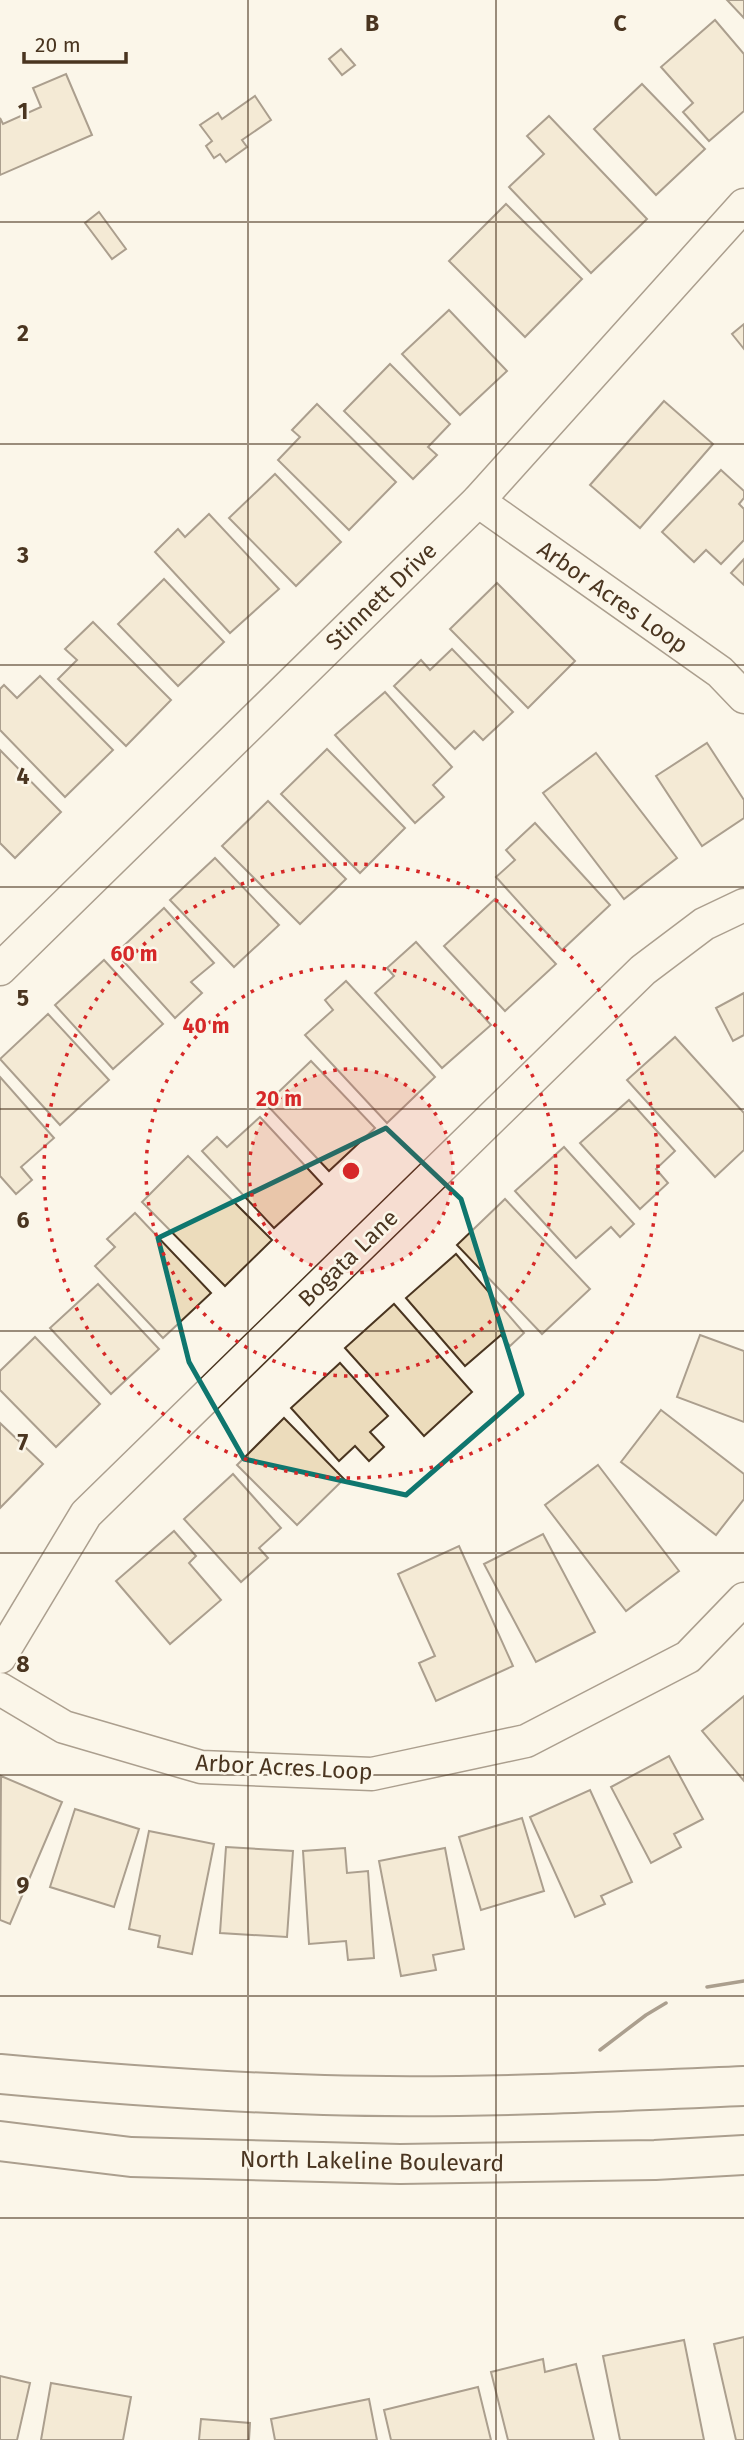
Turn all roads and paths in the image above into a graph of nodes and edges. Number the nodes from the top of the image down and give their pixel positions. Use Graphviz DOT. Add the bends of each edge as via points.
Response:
graph roads {
  1 [pos="744,205"];
  2 [pos="478,501"];
  3 [pos="744,697"];
  4 [pos="744,905"];
  5 [pos="0,969"];
  6 [pos="744,1599"];
  7 [pos="0,1657"];
  8 [pos="0,1689"];
  9 [pos="0,2074"];
  10 [pos="744,2086"];
  11 [pos="0,2141"];
  12 [pos="744,2155"];
  1 -- 2 [label="street, Stinnett Drive"];
  2 -- 3 [label="street, Arbor Acres Loop" via="720,672"];
  2 -- 5 [label="street, Stinnett Drive"];
  4 -- 7 [label="street, Bogata Lane" via="704,924 643,970 86,1514"];
  6 -- 8 [label="street, Arbor Acres Loop" via="688,1657 526,1741 372,1774 201,1767 64,1727"];
  9 -- 10 [label="main road" via="153,2088 326,2095 531,2095"];
  11 -- 12 [label="main road, North Lakeline Boulevard" via="131,2157 400,2164"];
}
